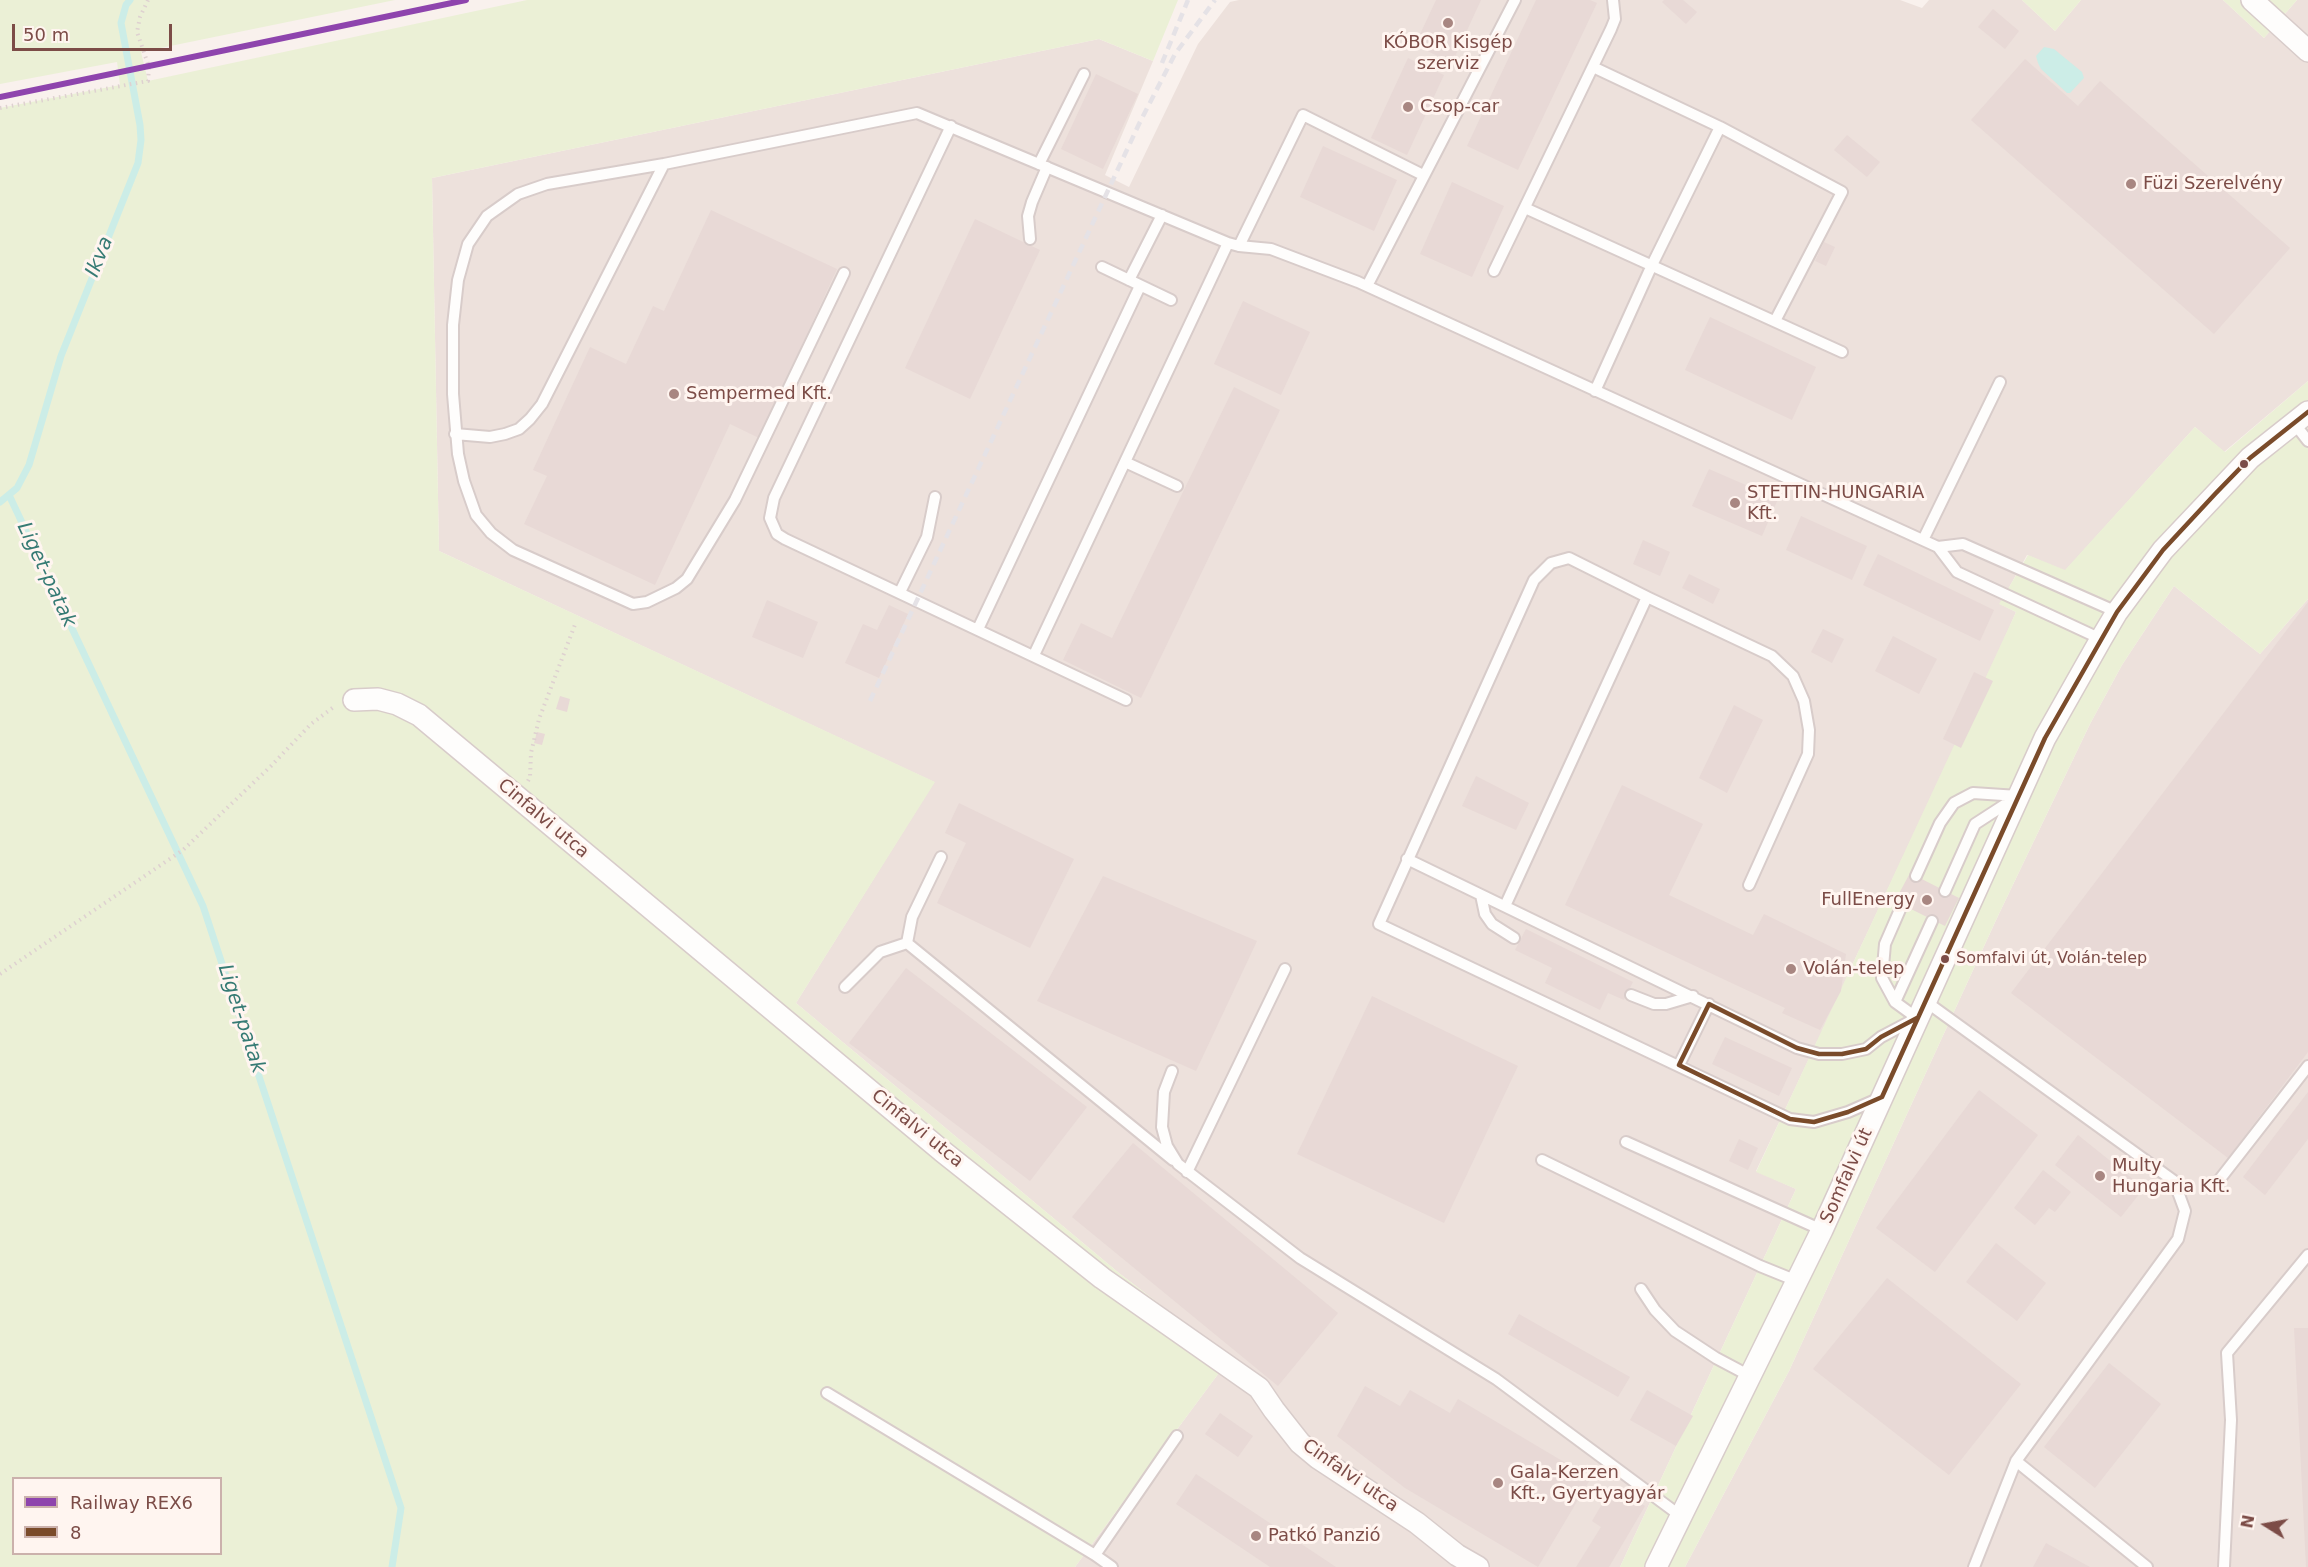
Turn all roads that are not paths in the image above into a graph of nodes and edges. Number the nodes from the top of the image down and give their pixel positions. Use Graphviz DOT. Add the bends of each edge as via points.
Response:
graph roads {
  1 [pos="1515,0"];
  2 [pos="1613,0"];
  3 [pos="2252,0"];
  4 [pos="2308,51"];
  5 [pos="1593,67"];
  6 [pos="1084,74"];
  7 [pos="951,126"];
  8 [pos="1720,127"];
  9 [pos="664,164"];
  10 [pos="1043,165"];
  11 [pos="1423,175"];
  12 [pos="1525,208"];
  13 [pos="1162,215"];
  14 [pos="1030,239"];
  15 [pos="1233,244"];
  16 [pos="1652,265"];
  17 [pos="1102,267"];
  18 [pos="1494,271"];
  19 [pos="844,273"];
  20 [pos="1129,280"];
  21 [pos="1140,286"];
  22 [pos="1366,286"];
  23 [pos="1171,300"];
  24 [pos="1775,321"];
  25 [pos="1842,352"];
  26 [pos="2000,382"];
  27 [pos="1595,391"];
  28 [pos="2301,418"];
  29 [pos="455,434"];
  30 [pos="2308,441"];
  31 [pos="1125,462"];
  32 [pos="1177,486"];
  33 [pos="935,497"];
  34 [pos="1923,540"];
  35 [pos="1938,547"];
  36 [pos="900,592"];
  37 [pos="1647,597"];
  38 [pos="2117,612"];
  39 [pos="978,629"];
  40 [pos="2101,639"];
  41 [pos="1034,655"];
  42 [pos="354,700"];
  43 [pos="1126,700"];
  44 [pos="2018,796"];
  45 [pos="941,857"];
  46 [pos="1407,859"];
  47 [pos="1916,876"];
  48 [pos="1749,885"];
  49 [pos="1946,891"];
  50 [pos="1481,895"];
  51 [pos="1902,905"];
  52 [pos="1505,906"];
  53 [pos="1932,921"];
  54 [pos="1514,938"];
  55 [pos="907,943"];
  56 [pos="1285,969"];
  57 [pos="845,987"];
  58 [pos="1630,995"];
  59 [pos="1693,996"];
  60 [pos="1895,1002"];
  61 [pos="1709,1004"];
  62 [pos="1921,1010"];
  63 [pos="1679,1065"];
  64 [pos="2308,1066"];
  65 [pos="1172,1071"];
  66 [pos="1882,1097"];
  67 [pos="1626,1142"];
  68 [pos="1542,1160"];
  69 [pos="1178,1164"];
  70 [pos="1187,1172"];
  71 [pos="2220,1179"];
  72 [pos="1822,1230"];
  73 [pos="2308,1255"];
  74 [pos="1797,1281"];
  75 [pos="1641,1289"];
  76 [pos="1750,1376"];
  77 [pos="827,1393"];
  78 [pos="1177,1436"];
  79 [pos="2016,1461"];
  80 [pos="1682,1517"];
  81 [pos="1095,1555"];
  82 [pos="1112,1567"];
  83 [pos="1478,1567"];
  84 [pos="1656,1567"];
  85 [pos="1974,1567"];
  86 [pos="2147,1567"];
  87 [pos="2224,1567"];
  1 -- 11 [label="lane"];
  2 -- 5 [label="lane" via="1615,19"];
  3 -- 4 [label="street"];
  5 -- 8 [label="lane"];
  5 -- 12 [label="lane"];
  6 -- 10 [label="lane"];
  7 -- 9 [label="lane" via="925,115 907,114"];
  7 -- 10 [label="lane"];
  7 -- 36 [label="lane" via="770,509 777,534"];
  8 -- 16 [label="lane"];
  8 -- 24 [label="lane" via="1842,192"];
  9 -- 29 [label="lane" via="542,404 519,429 505,434"];
  9 -- 29 [label="lane" via="532,189 496,208 476,228 462,260 453,325"];
  10 -- 13 [label="lane"];
  10 -- 14 [label="lane" via="1028,216"];
  11 -- 15 [label="lane" via="1303,115"];
  11 -- 22 [label="lane"];
  12 -- 16 [label="lane"];
  12 -- 18 [label="lane"];
  13 -- 15 [label="lane"];
  13 -- 20 [label="lane"];
  15 -- 22 [label="lane" via="1271,249"];
  15 -- 31 [label="lane"];
  16 -- 24 [label="lane"];
  16 -- 27 [label="lane"];
  17 -- 20 [label="lane"];
  19 -- 29 [label="lane" via="735,500 687,579 647,602 633,604 513,550 491,533 470,500"];
  20 -- 21 [label="lane"];
  21 -- 23 [label="lane"];
  21 -- 39 [label="lane"];
  22 -- 27 [label="lane"];
  24 -- 25 [label="lane"];
  26 -- 34 [label="lane"];
  27 -- 34 [label="lane"];
  28 -- 30 [label="lane"];
  28 -- 38 [label="street, Somfalvi út" via="2250,458 2216,493 2163,550"];
  31 -- 32 [label="lane"];
  31 -- 41 [label="lane"];
  33 -- 36 [label="lane" via="927,537"];
  34 -- 35 [label="lane"];
  35 -- 38 [label="lane" via="1964,544"];
  35 -- 40 [label="lane" via="1957,572"];
  36 -- 39 [label="lane"];
  37 -- 46 [label="lane" via="1569,558 1551,563 1534,580"];
  37 -- 48 [label="lane" via="1772,656 1793,676 1804,701 1808,754"];
  37 -- 52 [label="lane"];
  38 -- 40 [label="street, Somfalvi út"];
  39 -- 41 [label="lane"];
  40 -- 44 [label="street, Somfalvi út" via="2045,738"];
  41 -- 43 [label="lane"];
  42 -- 83 [label="street, Cinfalvi utca" via="378,699 419,716 942,1151 1102,1278 1259,1388 1300,1443 1318,1458"];
  44 -- 47 [label="lane" via="1973,793 1954,803 1940,823"];
  44 -- 49 [label="lane" via="1975,824"];
  44 -- 62 [label="street, Somfalvi út"];
  45 -- 55 [label="lane" via="912,917"];
  46 -- 50 [label="lane"];
  46 -- 63 [label="lane" via="1379,924"];
  50 -- 52 [label="lane"];
  50 -- 54 [label="lane" via="1492,924"];
  51 -- 60 [label="lane" via="1885,944 1882,978"];
  52 -- 59 [label="lane"];
  53 -- 60 [label="lane"];
  55 -- 57 [label="lane" via="880,952"];
  55 -- 69 [label="lane"];
  56 -- 70 [label="lane"];
  58 -- 59 [label="lane" via="1654,1004"];
  59 -- 61 [label="lane"];
  60 -- 62 [label="lane"];
  61 -- 62 [label="lane" via="1797,1048 1819,1054 1866,1049"];
  61 -- 63 [label="lane"];
  62 -- 66 [label="street, Somfalvi út"];
  62 -- 79 [label="lane" via="2174,1182 2185,1211 2178,1239"];
  63 -- 66 [label="lane" via="1790,1119 1814,1122"];
  64 -- 71 [label="lane"];
  65 -- 69 [label="lane" via="1164,1092 1162,1127"];
  66 -- 72 [label="street, Somfalvi út"];
  67 -- 72 [label="lane"];
  68 -- 74 [label="lane"];
  69 -- 70 [label="lane"];
  70 -- 80 [label="lane" via="1300,1257 1496,1379"];
  72 -- 74 [label="street, Somfalvi út"];
  73 -- 87 [label="lane" via="2226,1353 2231,1420"];
  74 -- 76 [label="street, Somfalvi út"];
  75 -- 76 [label="lane" via="1675,1331"];
  76 -- 80 [label="street, Somfalvi út"];
  77 -- 81 [label="lane"];
  78 -- 81 [label="lane"];
  79 -- 85 [label="lane"];
  79 -- 86 [label="lane"];
  80 -- 84 [label="street, Somfalvi út"];
  81 -- 82 [label="lane"];
}
